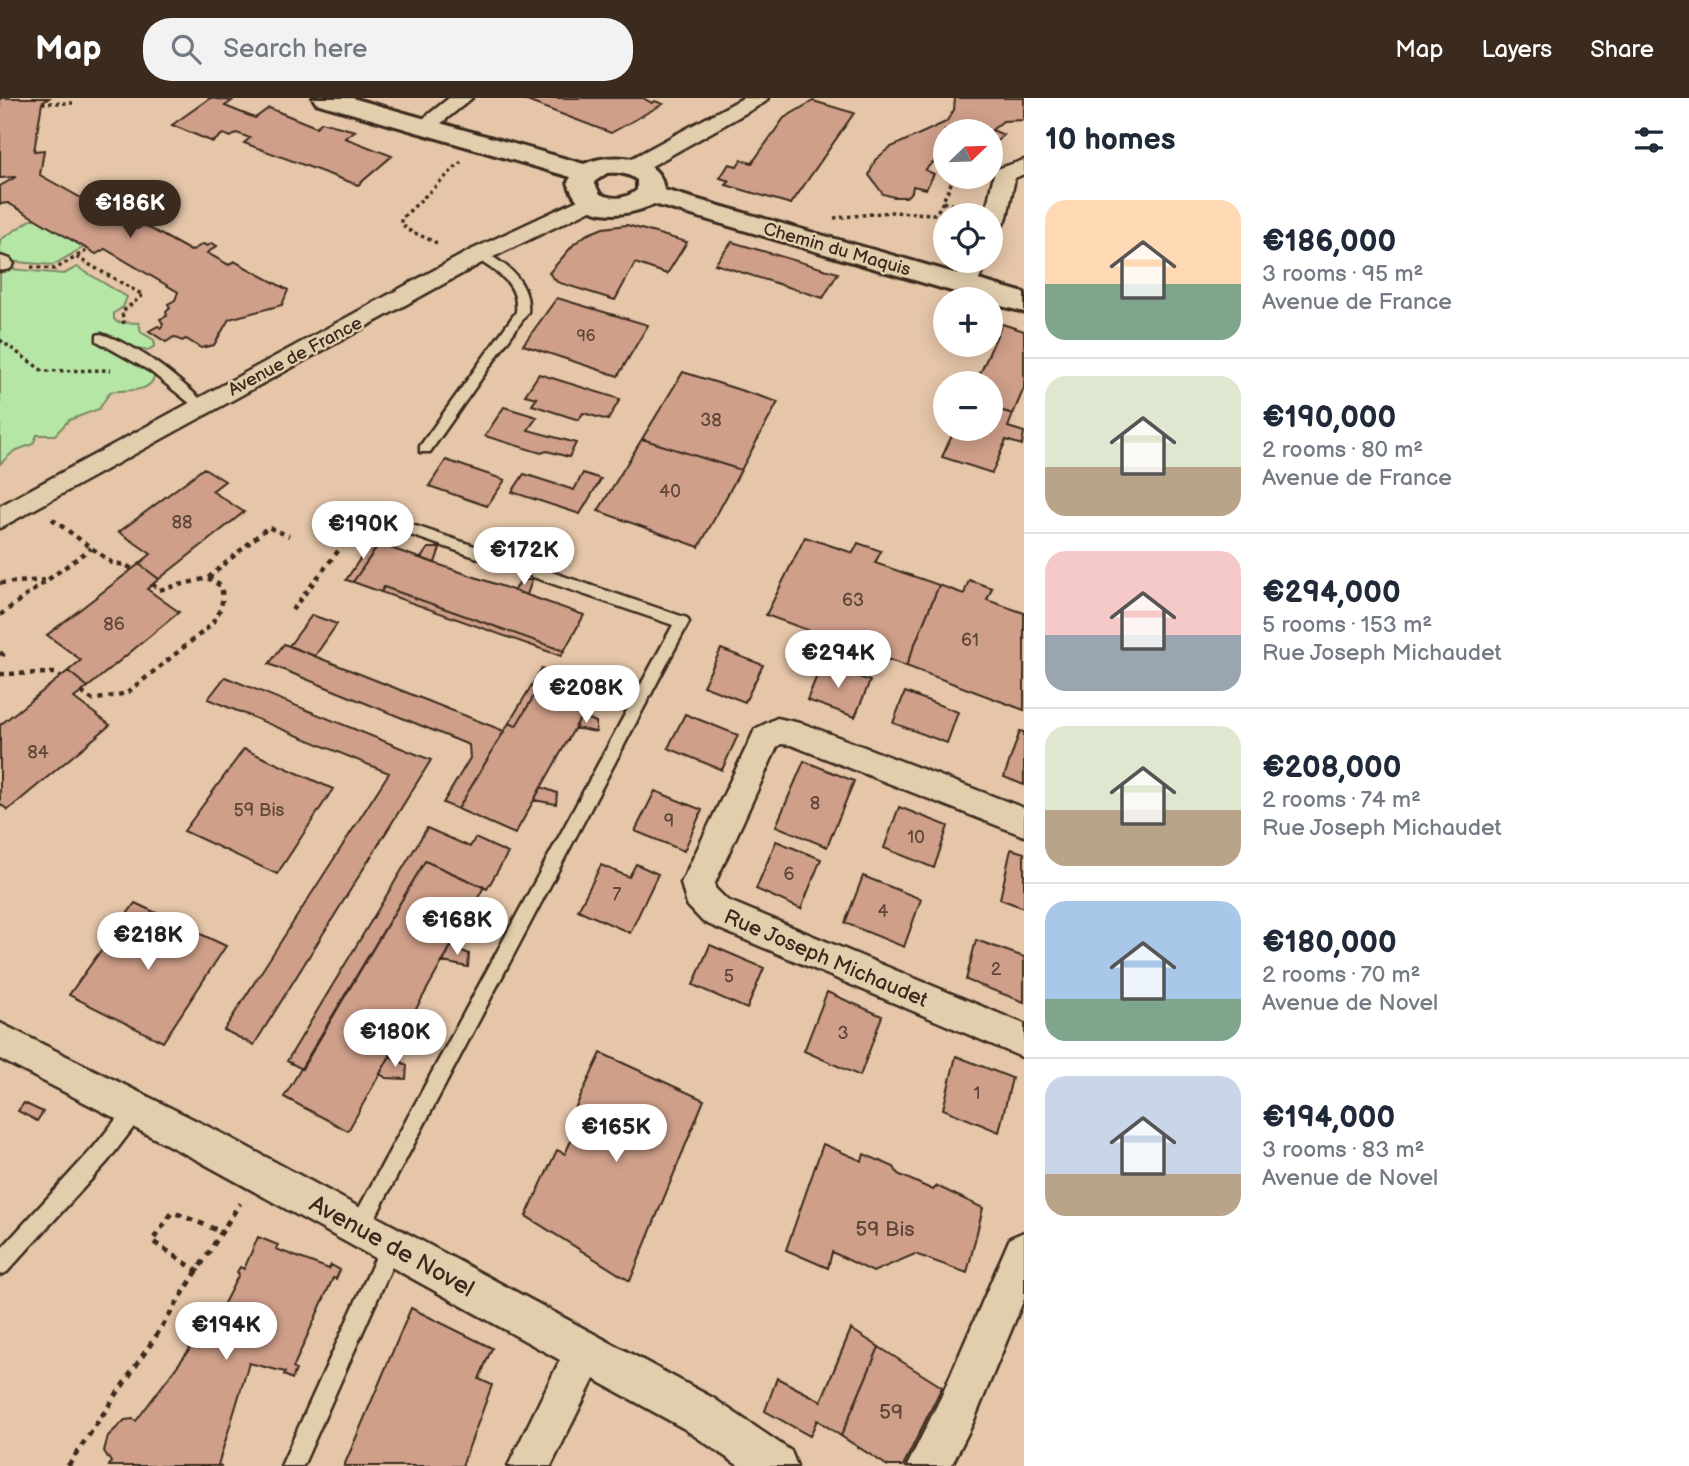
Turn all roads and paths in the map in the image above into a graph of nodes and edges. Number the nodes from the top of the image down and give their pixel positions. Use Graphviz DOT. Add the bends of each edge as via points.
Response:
graph roads {
  1 [pos="324,98"];
  2 [pos="462,98"];
  3 [pos="758,98"];
  4 [pos="42,103"];
  5 [pos="73,103"];
  6 [pos="426,126"];
  7 [pos="482,142"];
  8 [pos="1024,166"];
  9 [pos="633,167"];
  10 [pos="587,173"];
  11 [pos="948,189"];
  12 [pos="650,194"];
  13 [pos="593,200"];
  14 [pos="999,203"];
  15 [pos="150,208"];
  16 [pos="823,218"];
  17 [pos="129,225"];
  18 [pos="437,243"];
  19 [pos="88,250"];
  20 [pos="479,255"];
  21 [pos="76,257"];
  22 [pos="933,260"];
  23 [pos="1,263"];
  24 [pos="978,273"];
  25 [pos="1024,303"];
  26 [pos="122,312"];
  27 [pos="101,338"];
  28 [pos="0,340"];
  29 [pos="124,370"];
  30 [pos="201,406"];
  31 [pos="425,449"];
  32 [pos="29,502"];
  33 [pos="0,518"];
  34 [pos="395,524"];
  35 [pos="289,536"];
  36 [pos="91,548"];
  37 [pos="132,569"];
  38 [pos="208,578"];
  39 [pos="47,580"];
  40 [pos="0,583"];
  41 [pos="152,584"];
  42 [pos="292,610"];
  43 [pos="0,615"];
  44 [pos="0,674"];
  45 [pos="60,677"];
  46 [pos="81,692"];
  47 [pos="1024,822"];
  48 [pos="0,1040"];
  49 [pos="1024,1041"];
  50 [pos="136,1109"];
  51 [pos="375,1237"];
  52 [pos="1024,1252"];
  53 [pos="0,1265"];
  54 [pos="199,1272"];
  55 [pos="585,1353"];
  56 [pos="68,1466"];
  57 [pos="292,1466"];
  58 [pos="529,1466"];
  59 [pos="776,1466"];
  60 [pos="928,1466"];
  1 -- 6 [label="street"];
  2 -- 6 [label="street"];
  3 -- 9 [label="street"];
  4 -- 5 [label="path"];
  6 -- 7 [label="street"];
  7 -- 10 [label="street"];
  7 -- 18 [label="path" via="401,219 408,230"];
  8 -- 14 [label="street" via="1005,174"];
  9 -- 10 [label="street" via="610,164"];
  9 -- 12 [label="street" via="650,178"];
  10 -- 13 [label="street" via="582,188"];
  11 -- 16 [label="path" via="934,214 891,212"];
  12 -- 13 [label="street" via="626,206"];
  12 -- 22 [label="street, Chemin du Maquis"];
  13 -- 20 [label="street, Avenue de France"];
  15 -- 17 [label="path"];
  19 -- 21 [label="path"];
  20 -- 30 [label="street, Avenue de France"];
  20 -- 31 [label="lane" via="518,284 523,293 522,312"];
  21 -- 23 [label="path" via="55,269"];
  21 -- 26 [label="path" via="143,295"];
  24 -- 25 [label="street, Chemin du Maquis"];
  27 -- 30 [label="lane" via="142,359"];
  28 -- 29 [label="path" via="43,371"];
  30 -- 32 [label="street, Avenue de France"];
  32 -- 33 [label="street, Avenue de France"];
  32 -- 36 [label="path"];
  34 -- 42 [label="path" via="371,524 353,532"];
  34 -- 51 [label="lane" via="682,621"];
  35 -- 38 [label="path" via="268,527"];
  36 -- 37 [label="path" via="112,563"];
  36 -- 39 [label="path"];
  38 -- 41 [label="path" via="159,590"];
  38 -- 46 [label="path" via="221,586 223,596 210,626 127,693 93,700"];
  39 -- 40 [label="path"];
  39 -- 43 [label="path"];
  44 -- 45 [label="path" via="55,673"];
  47 -- 49 [label="street, Rue Joseph Michaudet" via="793,733 777,731 766,738 698,883 705,904 715,911"];
  48 -- 50 [label="street, Avenue de Novel"];
  50 -- 51 [label="street, Avenue de Novel"];
  50 -- 53 [label="lane"];
  51 -- 55 [label="street, Avenue de Novel"];
  51 -- 57 [label="lane"];
  52 -- 60 [label="street" via="957,1410"];
  54 -- 54 [label="path" via="152,1241 173,1212 222,1232"];
  54 -- 56 [label="path"];
  55 -- 58 [label="street"];
  55 -- 59 [label="street, Avenue de Novel" via="698,1413"];
}
